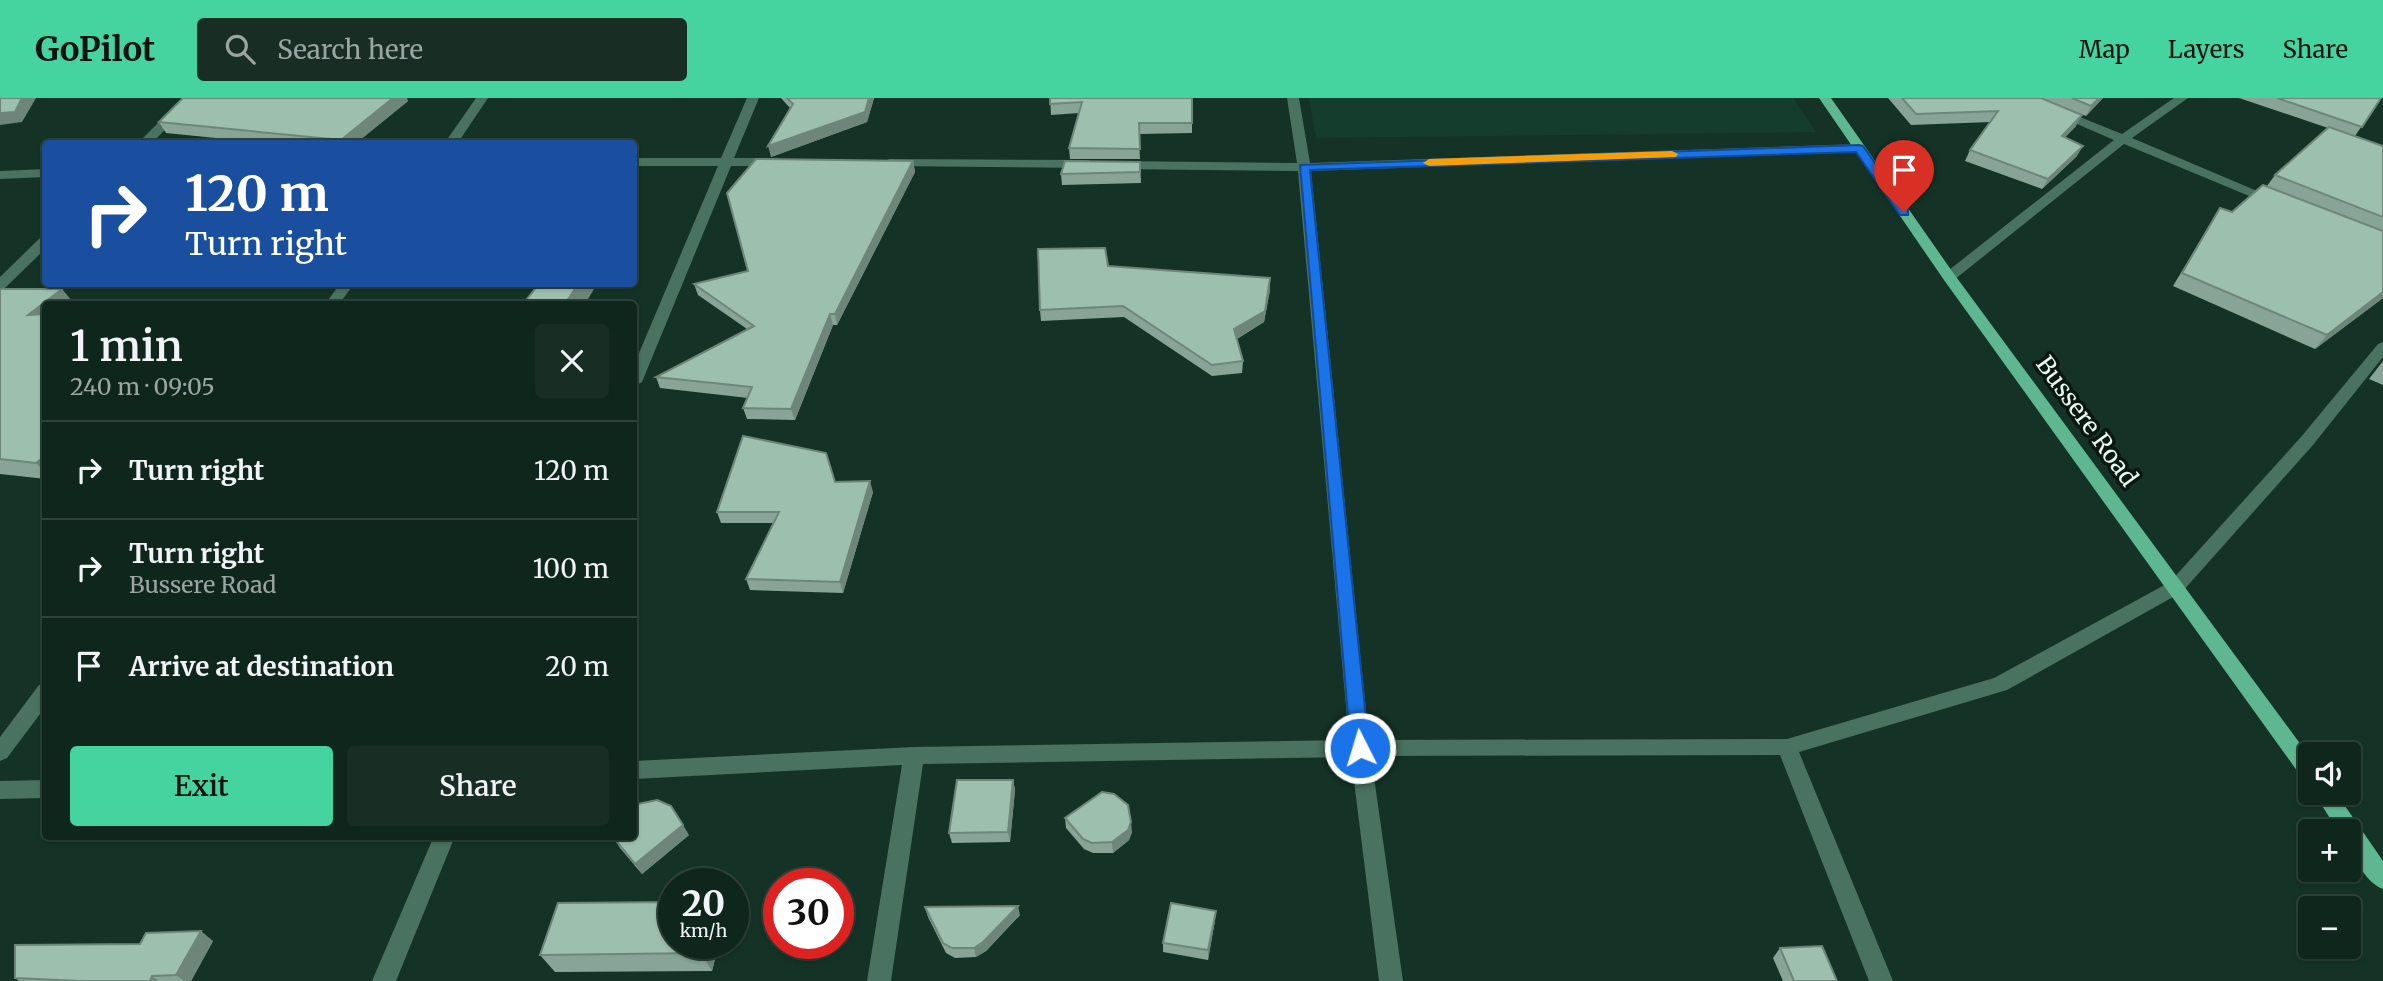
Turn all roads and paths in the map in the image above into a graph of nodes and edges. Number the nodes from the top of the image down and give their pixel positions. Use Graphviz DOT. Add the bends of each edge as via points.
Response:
graph roads {
  1 [pos="190,98"];
  2 [pos="482,98"];
  3 [pos="752,98"];
  4 [pos="1293,98"];
  5 [pos="1825,98"];
  6 [pos="2023,98"];
  7 [pos="2182,98"];
  8 [pos="2123,139"];
  9 [pos="148,140"];
  10 [pos="453,140"];
  11 [pos="1859,148"];
  12 [pos="637,162"];
  13 [pos="724,162"];
  14 [pos="791,162"];
  15 [pos="872,163"];
  16 [pos="1304,167"];
  17 [pos="42,173"];
  18 [pos="0,175"];
  19 [pos="2288,207"];
  20 [pos="42,244"];
  21 [pos="1949,276"];
  22 [pos="0,285"];
  23 [pos="345,287"];
  24 [pos="333,301"];
  25 [pos="2383,347"];
  26 [pos="637,375"];
  27 [pos="2176,587"];
  28 [pos="42,696"];
  29 [pos="1787,747"];
  30 [pos="1360,748"];
  31 [pos="0,752"];
  32 [pos="914,756"];
  33 [pos="2298,756"];
  34 [pos="637,770"];
  35 [pos="42,789"];
  36 [pos="0,790"];
  37 [pos="444,840"];
  38 [pos="2361,847"];
  39 [pos="2383,859"];
  40 [pos="2383,879"];
  41 [pos="384,981"];
  42 [pos="879,981"];
  43 [pos="1391,981"];
  44 [pos="1881,981"];
  1 -- 9 [label="street"];
  2 -- 10 [label="street"];
  3 -- 13 [label="street"];
  4 -- 16 [label="street"];
  5 -- 11 [label="main road, Bussere Road"];
  6 -- 8 [label="street"];
  7 -- 8 [label="street"];
  8 -- 19 [label="street"];
  8 -- 21 [label="street"];
  11 -- 16 [label="street"];
  11 -- 21 [label="main road, Bussere Road"];
  12 -- 13 [label="street"];
  13 -- 14 [label="street"];
  13 -- 26 [label="street"];
  15 -- 16 [label="street"];
  16 -- 30 [label="street"];
  17 -- 18 [label="street"];
  20 -- 22 [label="street"];
  21 -- 27 [label="main road, Bussere Road"];
  23 -- 24 [label="street"];
  25 -- 27 [label="street"];
  27 -- 29 [label="street" via="2000,684"];
  27 -- 33 [label="main road, Bussere Road"];
  28 -- 31 [label="street"];
  29 -- 30 [label="street"];
  29 -- 44 [label="street"];
  30 -- 32 [label="street"];
  30 -- 43 [label="street"];
  32 -- 34 [label="street"];
  32 -- 42 [label="street"];
  35 -- 36 [label="street"];
  37 -- 41 [label="street"];
  38 -- 39 [label="street"];
  38 -- 40 [label="main road"];
}
